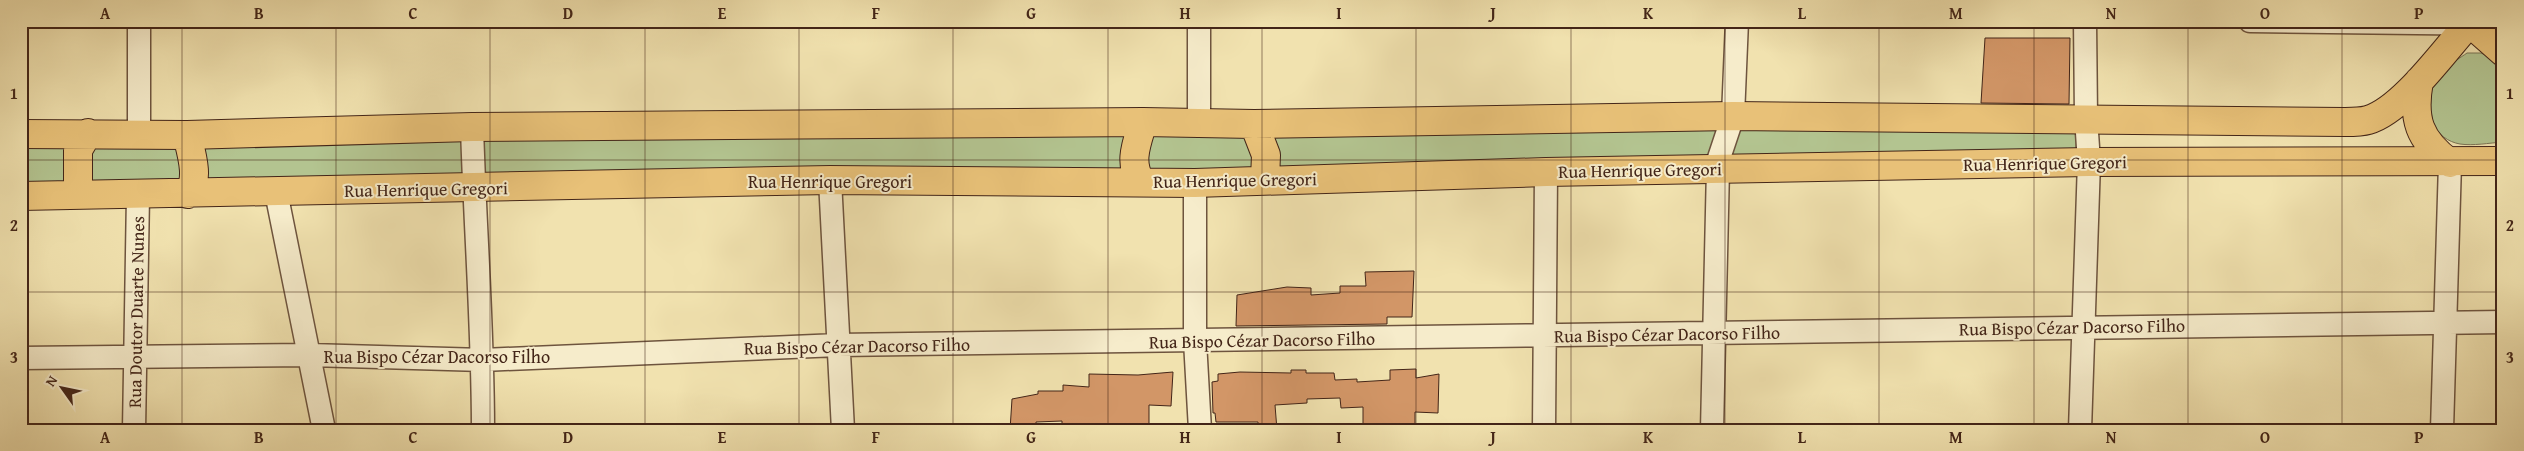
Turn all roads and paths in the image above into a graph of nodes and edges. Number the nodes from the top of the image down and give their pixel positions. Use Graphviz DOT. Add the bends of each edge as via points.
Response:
graph roads {
  1 [pos="139,21"];
  2 [pos="1200,21"];
  3 [pos="1737,21"];
  4 [pos="2085,21"];
  5 [pos="2250,21"];
  6 [pos="2471,22"];
  7 [pos="2503,24"];
  8 [pos="2503,52"];
  9 [pos="2419,82"];
  10 [pos="1733,116"];
  11 [pos="2086,118"];
  12 [pos="1143,122"];
  13 [pos="1199,122"];
  14 [pos="1254,124"];
  15 [pos="472,127"];
  16 [pos="88,133"];
  17 [pos="21,134"];
  18 [pos="187,134"];
  19 [pos="139,135"];
  20 [pos="2503,161"];
  21 [pos="2089,162"];
  22 [pos="2450,162"];
  23 [pos="1718,168"];
  24 [pos="1546,172"];
  25 [pos="1265,179"];
  26 [pos="830,180"];
  27 [pos="1141,182"];
  28 [pos="1195,183"];
  29 [pos="473,188"];
  30 [pos="276,192"];
  31 [pos="84,194"];
  32 [pos="188,194"];
  33 [pos="138,195"];
  34 [pos="21,196"];
  35 [pos="2503,322"];
  36 [pos="2444,323"];
  37 [pos="2082,327"];
  38 [pos="1714,332"];
  39 [pos="1545,337"];
  40 [pos="1195,342"];
  41 [pos="838,345"];
  42 [pos="310,355"];
  43 [pos="134,356"];
  44 [pos="21,358"];
  45 [pos="483,360"];
  46 [pos="134,430"];
  47 [pos="324,430"];
  48 [pos="483,430"];
  49 [pos="843,430"];
  50 [pos="1200,430"];
  51 [pos="1544,430"];
  52 [pos="1712,430"];
  53 [pos="2080,430"];
  54 [pos="2442,430"];
  1 -- 19 [label="street"];
  2 -- 13 [label="street"];
  3 -- 10 [label="street"];
  4 -- 11 [label="street"];
  5 -- 6 [label="street"];
  6 -- 7 [label="street"];
  6 -- 8 [label="main road"];
  6 -- 9 [label="main road"];
  9 -- 11 [label="main road" via="2369,120"];
  9 -- 22 [label="main road" via="2416,113 2421,133 2433,150"];
  10 -- 11 [label="main road"];
  10 -- 14 [label="main road"];
  10 -- 23 [label="street"];
  11 -- 21 [label="street"];
  12 -- 13 [label="main road"];
  12 -- 15 [label="main road"];
  12 -- 27 [label="main road" via="1134,160 1135,172"];
  13 -- 14 [label="main road"];
  14 -- 25 [label="main road" via="1266,155"];
  15 -- 18 [label="main road"];
  15 -- 29 [label="street"];
  16 -- 17 [label="main road"];
  16 -- 19 [label="main road"];
  16 -- 31 [label="main road" via="78,150 78,189"];
  18 -- 19 [label="main road"];
  18 -- 32 [label="main road" via="194,174 194,187"];
  20 -- 22 [label="main road, Rua Henrique Gregori"];
  21 -- 22 [label="main road, Rua Henrique Gregori"];
  21 -- 23 [label="main road, Rua Henrique Gregori"];
  21 -- 37 [label="street"];
  22 -- 36 [label="street"];
  23 -- 24 [label="main road, Rua Henrique Gregori"];
  23 -- 38 [label="street"];
  24 -- 25 [label="main road, Rua Henrique Gregori"];
  24 -- 39 [label="street"];
  25 -- 28 [label="main road, Rua Henrique Gregori"];
  26 -- 27 [label="main road, Rua Henrique Gregori"];
  26 -- 29 [label="main road, Rua Henrique Gregori"];
  26 -- 41 [label="street"];
  27 -- 28 [label="main road, Rua Henrique Gregori"];
  28 -- 40 [label="street"];
  29 -- 30 [label="main road, Rua Henrique Gregori"];
  29 -- 45 [label="street"];
  30 -- 32 [label="main road, Rua Henrique Gregori"];
  30 -- 42 [label="street"];
  31 -- 33 [label="main road, Rua Henrique Gregori"];
  31 -- 34 [label="main road, Rua Henrique Gregori"];
  32 -- 33 [label="main road, Rua Henrique Gregori"];
  33 -- 43 [label="street, Rua Doutor Duarte Nunes"];
  35 -- 36 [label="street, Rua Bispo Cézar Dacorso Filho"];
  36 -- 37 [label="street, Rua Bispo Cézar Dacorso Filho"];
  36 -- 54 [label="street"];
  37 -- 38 [label="street, Rua Bispo Cézar Dacorso Filho"];
  37 -- 53 [label="street"];
  38 -- 39 [label="street, Rua Bispo Cézar Dacorso Filho"];
  38 -- 52 [label="street"];
  39 -- 40 [label="street, Rua Bispo Cézar Dacorso Filho"];
  39 -- 51 [label="street"];
  40 -- 41 [label="street, Rua Bispo Cézar Dacorso Filho"];
  40 -- 50 [label="street"];
  41 -- 45 [label="street, Rua Bispo Cézar Dacorso Filho"];
  41 -- 49 [label="street"];
  42 -- 43 [label="street, Rua Bispo Cézar Dacorso Filho"];
  42 -- 45 [label="street, Rua Bispo Cézar Dacorso Filho"];
  42 -- 47 [label="street"];
  43 -- 44 [label="street, Rua Bispo Cézar Dacorso Filho"];
  43 -- 46 [label="street, Rua Doutor Duarte Nunes"];
  45 -- 48 [label="street"];
}
